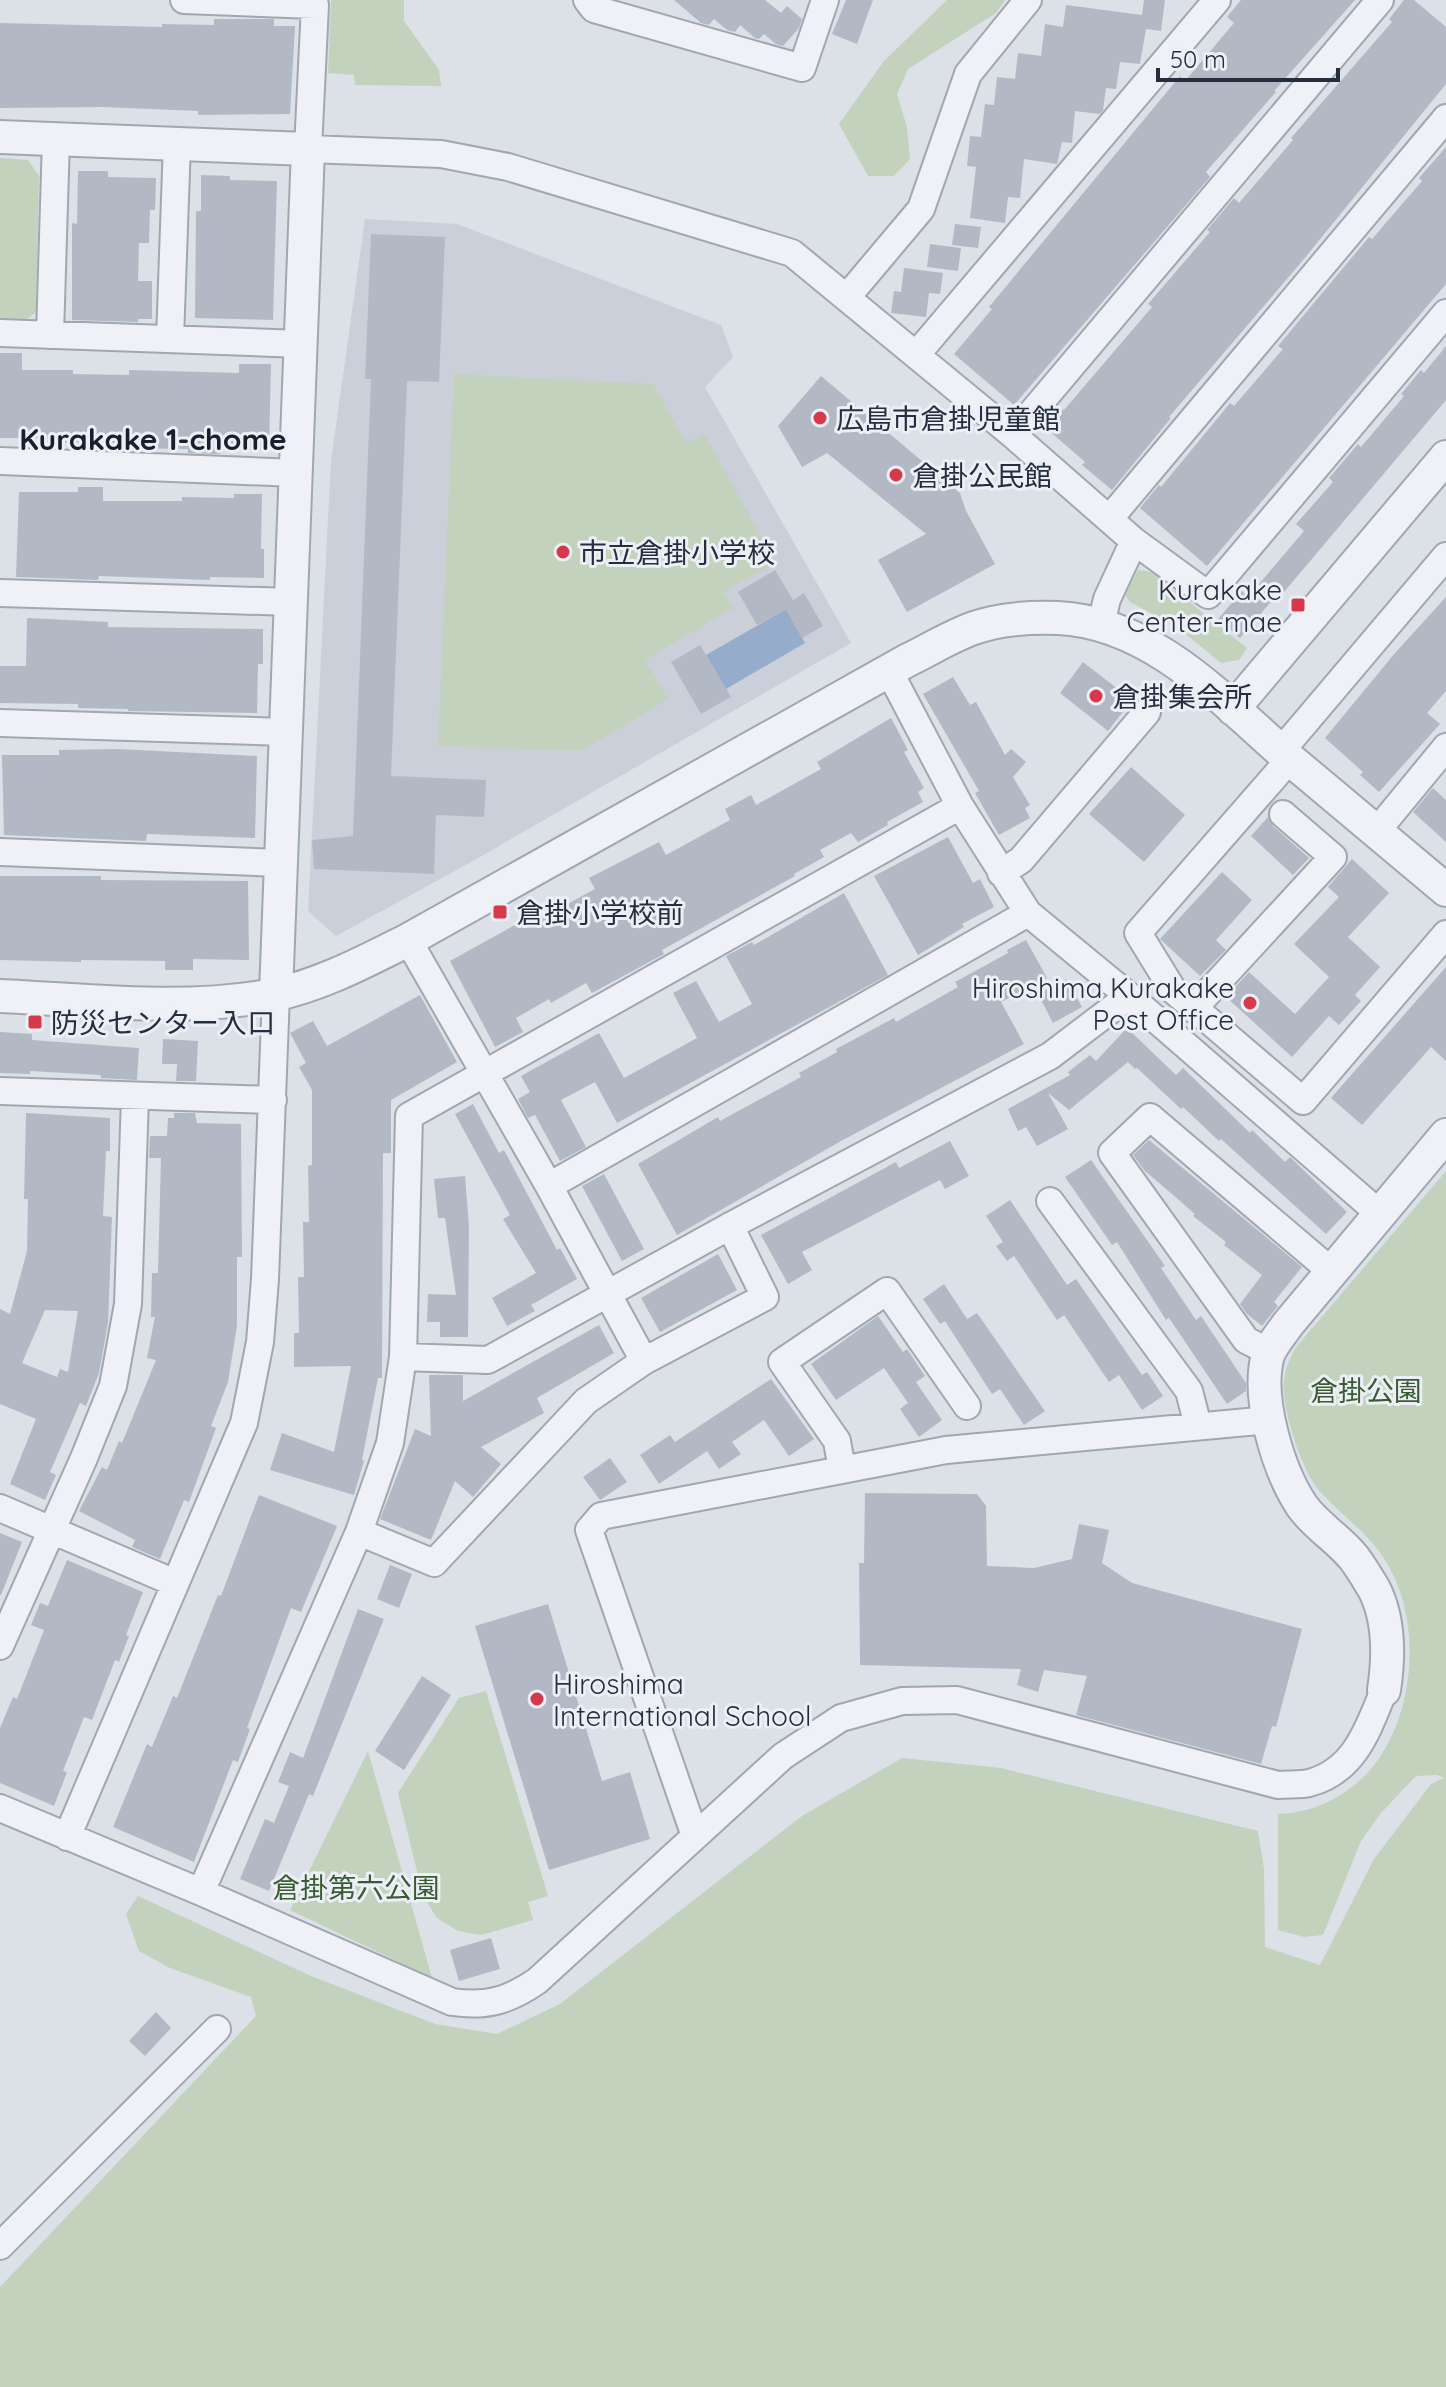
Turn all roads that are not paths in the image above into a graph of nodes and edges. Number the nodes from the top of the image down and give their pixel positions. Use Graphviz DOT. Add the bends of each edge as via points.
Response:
graph roads {
  1 [pos="184,0"];
  2 [pos="587,0"];
  3 [pos="825,0"];
  4 [pos="1028,0"];
  5 [pos="1217,0"];
  6 [pos="1380,0"];
  7 [pos="1446,118"];
  8 [pos="0,137"];
  9 [pos="56,139"];
  10 [pos="177,143"];
  11 [pos="308,149"];
  12 [pos="847,297"];
  13 [pos="1446,313"];
  14 [pos="0,333"];
  15 [pos="50,335"];
  16 [pos="170,339"];
  17 [pos="301,344"];
  18 [pos="916,355"];
  19 [pos="1013,435"];
  20 [pos="1446,457"];
  21 [pos="0,461"];
  22 [pos="296,473"];
  23 [pos="1110,518"];
  24 [pos="1134,541"];
  25 [pos="1446,556"];
  26 [pos="0,593"];
  27 [pos="291,602"];
  28 [pos="1101,624"];
  29 [pos="889,671"];
  30 [pos="1233,709"];
  31 [pos="1147,712"];
  32 [pos="0,723"];
  33 [pos="286,732"];
  34 [pos="1446,747"];
  35 [pos="1286,755"];
  36 [pos="960,806"];
  37 [pos="1283,814"];
  38 [pos="1376,832"];
  39 [pos="0,852"];
  40 [pos="281,863"];
  41 [pos="1001,873"];
  42 [pos="1446,890"];
  43 [pos="1028,913"];
  44 [pos="1446,934"];
  45 [pos="408,940"];
  46 [pos="276,994"];
  47 [pos="0,996"];
  48 [pos="1129,996"];
  49 [pos="1193,1009"];
  50 [pos="484,1071"];
  51 [pos="0,1091"];
  52 [pos="135,1097"];
  53 [pos="273,1100"];
  54 [pos="1446,1135"];
  55 [pos="549,1186"];
  56 [pos="1050,1201"];
  57 [pos="1380,1214"];
  58 [pos="730,1226"];
  59 [pos="1331,1271"];
  60 [pos="607,1292"];
  61 [pos="1269,1352"];
  62 [pos="403,1357"];
  63 [pos="644,1361"];
  64 [pos="967,1406"];
  65 [pos="1269,1420"];
  66 [pos="1198,1426"];
  67 [pos="842,1470"];
  68 [pos="0,1508"];
  69 [pos="52,1530"];
  70 [pos="359,1532"];
  71 [pos="175,1583"];
  72 [pos="0,1646"];
  73 [pos="1384,1690"];
  74 [pos="0,1808"];
  75 [pos="695,1836"];
  76 [pos="67,1837"];
  77 [pos="201,1892"];
  78 [pos="217,2029"];
  79 [pos="0,2246"];
  1 -- 11 [label="street" via="315,5"];
  2 -- 3 [label="street" via="594,9 802,68"];
  4 -- 12 [label="street" via="968,74 921,209"];
  5 -- 18 [label="street"];
  6 -- 19 [label="street"];
  7 -- 23 [label="street"];
  8 -- 9 [label="street"];
  9 -- 10 [label="street"];
  9 -- 15 [label="street"];
  10 -- 11 [label="street"];
  10 -- 16 [label="street"];
  11 -- 12 [label="street" via="441,154 508,167 792,253"];
  11 -- 17 [label="street"];
  12 -- 18 [label="street"];
  13 -- 24 [label="street" via="1208,595"];
  14 -- 15 [label="street"];
  15 -- 16 [label="street"];
  16 -- 17 [label="street"];
  17 -- 22 [label="street"];
  18 -- 19 [label="street"];
  19 -- 23 [label="street"];
  20 -- 30 [label="street"];
  21 -- 22 [label="street"];
  22 -- 27 [label="street"];
  23 -- 24 [label="street"];
  24 -- 28 [label="street"];
  25 -- 35 [label="street"];
  26 -- 27 [label="street"];
  27 -- 33 [label="street"];
  28 -- 29 [label="street" via="1017,619 974,628"];
  28 -- 30 [label="street" via="1147,644"];
  29 -- 36 [label="street"];
  29 -- 45 [label="street"];
  30 -- 35 [label="street"];
  31 -- 41 [label="street" via="1021,860"];
  32 -- 33 [label="street"];
  33 -- 40 [label="street"];
  34 -- 38 [label="street"];
  35 -- 38 [label="street"];
  35 -- 49 [label="street" via="1138,933 1173,990"];
  36 -- 41 [label="street"];
  36 -- 50 [label="street"];
  37 -- 49 [label="street" via="1333,857"];
  38 -- 42 [label="street"];
  39 -- 40 [label="street"];
  40 -- 46 [label="street"];
  41 -- 43 [label="street"];
  43 -- 48 [label="street"];
  43 -- 55 [label="street"];
  44 -- 49 [label="street" via="1303,1101"];
  45 -- 46 [label="street" via="346,971"];
  45 -- 50 [label="street"];
  46 -- 47 [label="street" via="209,1004"];
  46 -- 53 [label="street"];
  48 -- 57 [label="street"];
  48 -- 58 [label="street" via="1050,1056"];
  50 -- 55 [label="street"];
  50 -- 62 [label="street" via="409,1116"];
  51 -- 52 [label="street"];
  52 -- 53 [label="street"];
  52 -- 69 [label="street" via="128,1304 113,1386"];
  53 -- 71 [label="street" via="261,1327 244,1423"];
  54 -- 57 [label="street"];
  55 -- 60 [label="street"];
  56 -- 66 [label="street" via="1189,1391"];
  57 -- 59 [label="street"];
  58 -- 60 [label="street"];
  58 -- 63 [label="street" via="765,1297"];
  59 -- 61 [label="street"];
  59 -- 61 [label="street" via="1150,1117 1112,1153 1246,1340"];
  60 -- 62 [label="street" via="488,1360"];
  60 -- 63 [label="street"];
  61 -- 65 [label="street" via="1264,1385"];
  62 -- 70 [label="street" via="390,1443"];
  63 -- 70 [label="street" via="586,1401 434,1563"];
  64 -- 67 [label="street" via="887,1291 782,1362 837,1441"];
  65 -- 66 [label="street"];
  65 -- 73 [label="street" via="1291,1487 1304,1508 1354,1558 1375,1591 1386,1624"];
  66 -- 67 [label="street" via="946,1450"];
  67 -- 75 [label="street" via="601,1516 589,1530"];
  68 -- 69 [label="street"];
  69 -- 71 [label="street"];
  69 -- 72 [label="street"];
  70 -- 77 [label="street"];
  71 -- 76 [label="street"];
  73 -- 75 [label="street" via="1362,1744 1338,1769 1310,1783 1278,1785 957,1700 902,1701 841,1718 783,1756"];
  74 -- 76 [label="street"];
  75 -- 77 [label="street" via="537,1981 495,2004 452,2002"];
  76 -- 77 [label="street"];
  78 -- 79 [label="street"];
}
